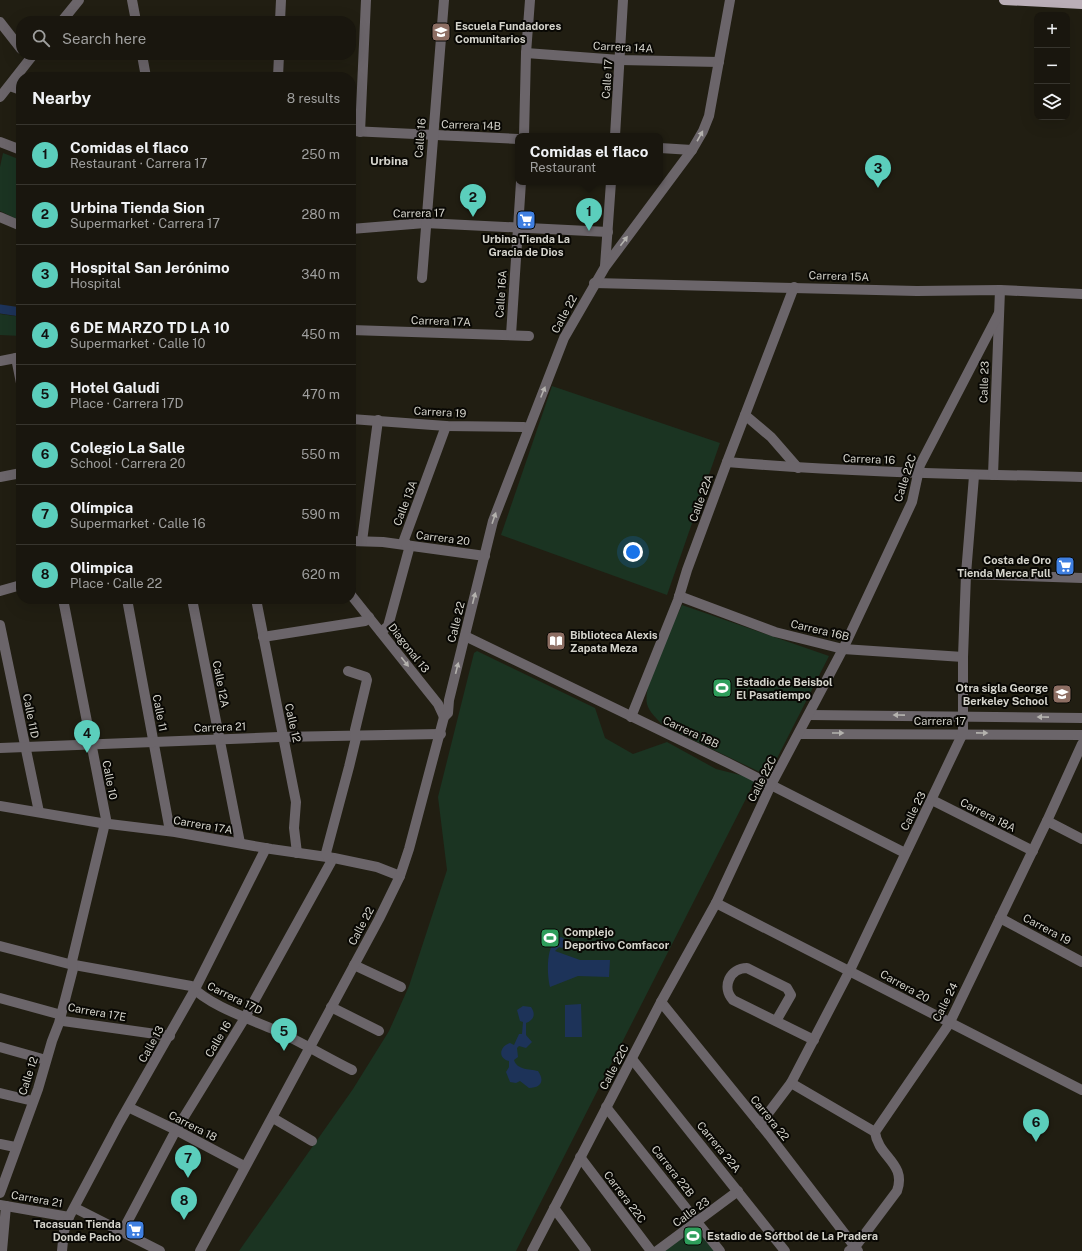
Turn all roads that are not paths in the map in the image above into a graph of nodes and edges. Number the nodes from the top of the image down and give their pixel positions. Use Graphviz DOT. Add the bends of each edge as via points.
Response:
graph roads {
  1 [pos="79,0"];
  2 [pos="132,0"];
  3 [pos="281,0"];
  4 [pos="366,0"];
  5 [pos="444,0"];
  6 [pos="530,0"];
  7 [pos="623,0"];
  8 [pos="730,0"];
  9 [pos="1004,0"];
  10 [pos="1082,4"];
  11 [pos="66,16"];
  12 [pos="135,16"];
  13 [pos="280,16"];
  14 [pos="0,22"];
  15 [pos="16,43"];
  16 [pos="526,52"];
  17 [pos="27,60"];
  18 [pos="143,60"];
  19 [pos="279,60"];
  20 [pos="620,60"];
  21 [pos="719,62"];
  22 [pos="19,72"];
  23 [pos="145,72"];
  24 [pos="278,72"];
  25 [pos="16,77"];
  26 [pos="10,86"];
  27 [pos="16,88"];
  28 [pos="0,97"];
  29 [pos="356,120"];
  30 [pos="356,132"];
  31 [pos="524,133"];
  32 [pos="615,133"];
  33 [pos="432,135"];
  34 [pos="515,139"];
  35 [pos="0,142"];
  36 [pos="16,148"];
  37 [pos="663,148"];
  38 [pos="692,150"];
  39 [pos="521,185"];
  40 [pos="611,185"];
  41 [pos="0,217"];
  42 [pos="426,223"];
  43 [pos="16,224"];
  44 [pos="517,228"];
  45 [pos="356,229"];
  46 [pos="608,232"];
  47 [pos="605,266"];
  48 [pos="422,278"];
  49 [pos="594,283"];
  50 [pos="794,287"];
  51 [pos="1000,290"];
  52 [pos="1082,294"];
  53 [pos="999,313"];
  54 [pos="356,330"];
  55 [pos="511,335"];
  56 [pos="529,336"];
  57 [pos="16,358"];
  58 [pos="0,361"];
  59 [pos="745,415"];
  60 [pos="356,419"];
  61 [pos="378,420"];
  62 [pos="446,426"];
  63 [pos="528,428"];
  64 [pos="727,462"];
  65 [pos="798,468"];
  66 [pos="918,473"];
  67 [pos="16,474"];
  68 [pos="993,475"];
  69 [pos="974,476"];
  70 [pos="0,477"];
  71 [pos="1082,477"];
  72 [pos="356,541"];
  73 [pos="362,541"];
  74 [pos="407,545"];
  75 [pos="484,556"];
  76 [pos="966,574"];
  77 [pos="1082,578"];
  78 [pos="16,586"];
  79 [pos="0,591"];
  80 [pos="679,596"];
  81 [pos="356,601"];
  82 [pos="64,604"];
  83 [pos="128,604"];
  84 [pos="193,604"];
  85 [pos="257,604"];
  86 [pos="369,617"];
  87 [pos="0,625"];
  88 [pos="381,632"];
  89 [pos="465,636"];
  90 [pos="263,637"];
  91 [pos="843,649"];
  92 [pos="963,657"];
  93 [pos="348,670"];
  94 [pos="449,700"];
  95 [pos="438,704"];
  96 [pos="809,714"];
  97 [pos="631,716"];
  98 [pos="963,716"];
  99 [pos="444,717"];
  100 [pos="1082,718"];
  101 [pos="963,733"];
  102 [pos="355,734"];
  103 [pos="440,734"];
  104 [pos="799,734"];
  105 [pos="1082,735"];
  106 [pos="284,737"];
  107 [pos="219,739"];
  108 [pos="154,742"];
  109 [pos="91,744"];
  110 [pos="1082,744"];
  111 [pos="25,747"];
  112 [pos="0,748"];
  113 [pos="771,785"];
  114 [pos="932,800"];
  115 [pos="0,806"];
  116 [pos="39,812"];
  117 [pos="1047,821"];
  118 [pos="106,823"];
  119 [pos="170,831"];
  120 [pos="1082,839"];
  121 [pos="240,843"];
  122 [pos="266,848"];
  123 [pos="1033,851"];
  124 [pos="297,853"];
  125 [pos="905,854"];
  126 [pos="329,858"];
  127 [pos="400,876"];
  128 [pos="716,903"];
  129 [pos="1000,918"];
  130 [pos="0,946"];
  131 [pos="1082,962"];
  132 [pos="72,965"];
  133 [pos="354,965"];
  134 [pos="850,970"];
  135 [pos="401,987"];
  136 [pos="194,990"];
  137 [pos="0,998"];
  138 [pos="661,1002"];
  139 [pos="331,1007"];
  140 [pos="244,1017"];
  141 [pos="60,1018"];
  142 [pos="776,1021"];
  143 [pos="949,1024"];
  144 [pos="379,1031"];
  145 [pos="170,1036"];
  146 [pos="814,1040"];
  147 [pos="0,1047"];
  148 [pos="309,1048"];
  149 [pos="632,1059"];
  150 [pos="46,1060"];
  151 [pos="352,1070"];
  152 [pos="791,1083"];
  153 [pos="1082,1090"];
  154 [pos="0,1093"];
  155 [pos="33,1101"];
  156 [pos="606,1107"];
  157 [pos="130,1108"];
  158 [pos="273,1118"];
  159 [pos="760,1124"];
  160 [pos="176,1130"];
  161 [pos="875,1132"];
  162 [pos="312,1141"];
  163 [pos="0,1144"];
  164 [pos="15,1148"];
  165 [pos="580,1157"];
  166 [pos="244,1166"];
  167 [pos="738,1191"];
  168 [pos="0,1193"];
  169 [pos="3,1205"];
  170 [pos="74,1208"];
  171 [pos="554,1208"];
  172 [pos="69,1217"];
  173 [pos="698,1222"];
  174 [pos="122,1232"];
  175 [pos="854,1250"];
  176 [pos="2,1251"];
  177 [pos="62,1251"];
  178 [pos="160,1251"];
  179 [pos="201,1251"];
  180 [pos="532,1251"];
  181 [pos="586,1251"];
  182 [pos="651,1251"];
  183 [pos="657,1251"];
  184 [pos="720,1251"];
  185 [pos="785,1251"];
  1 -- 11 [label="street"];
  2 -- 12 [label="street"];
  3 -- 13 [label="street"];
  4 -- 29 [label="street"];
  5 -- 33 [label="street, Calle 16"];
  6 -- 16 [label="street"];
  7 -- 20 [label="street, Calle 17"];
  8 -- 21 [label="street, Calle 22"];
  9 -- 10 [label="main road"];
  14 -- 15 [label="street"];
  16 -- 20 [label="street, Carrera 14A"];
  16 -- 31 [label="street"];
  17 -- 22 [label="street"];
  18 -- 23 [label="street"];
  19 -- 24 [label="street"];
  20 -- 21 [label="street, Carrera 14A"];
  20 -- 32 [label="street, Calle 17"];
  38 -- 21 [label="street, Calle 22, one-way" via="709,116"];
  25 -- 26 [label="street"];
  26 -- 27 [label="street"];
  26 -- 28 [label="street"];
  30 -- 33 [label="street, Carrera 14B"];
  33 -- 34 [label="street, Carrera 14B"];
  33 -- 42 [label="street, Calle 16"];
  35 -- 36 [label="street"];
  37 -- 38 [label="street"];
  47 -- 38 [label="street, Calle 22, one-way"];
  39 -- 44 [label="street, Calle 16A"];
  40 -- 46 [label="street"];
  41 -- 43 [label="street"];
  42 -- 44 [label="street, Carrera 17"];
  42 -- 45 [label="street, Carrera 17"];
  42 -- 48 [label="street, Calle 16"];
  44 -- 46 [label="street, Carrera 17"];
  44 -- 55 [label="street, Calle 16A"];
  46 -- 47 [label="street"];
  47 -- 49 [label="street, Calle 22"];
  49 -- 50 [label="street, Carrera 15A"];
  63 -- 49 [label="street, Calle 22, one-way" via="564,338"];
  50 -- 51 [label="street, Carrera 15A"];
  50 -- 59 [label="street, Calle 22A"];
  51 -- 52 [label="street, Carrera 15A"];
  51 -- 53 [label="street, Calle 23"];
  53 -- 66 [label="street, Calle 22C"];
  53 -- 68 [label="street, Calle 23"];
  54 -- 55 [label="street, Carrera 17A"];
  55 -- 56 [label="street, Carrera 17A"];
  57 -- 58 [label="street"];
  59 -- 64 [label="street, Calle 22A"];
  59 -- 65 [label="street" via="771,437"];
  60 -- 61 [label="street, Carrera 19"];
  61 -- 62 [label="street, Carrera 19"];
  61 -- 73 [label="street"];
  62 -- 63 [label="street, Carrera 19"];
  62 -- 74 [label="street, Calle 13A" via="404,540"];
  75 -- 63 [label="street, Calle 22, one-way" via="493,521"];
  64 -- 65 [label="street, Carrera 16"];
  64 -- 80 [label="street, Calle 22A"];
  65 -- 66 [label="street, Carrera 16"];
  66 -- 69 [label="street, Carrera 16"];
  66 -- 91 [label="street, Calle 22C" via="912,502"];
  67 -- 70 [label="street"];
  68 -- 69 [label="street, Carrera 16"];
  68 -- 71 [label="street, Carrera 16"];
  69 -- 76 [label="street, Calle 23"];
  72 -- 73 [label="street, Carrera 20"];
  73 -- 74 [label="street, Carrera 20"];
  74 -- 75 [label="street, Carrera 20"];
  74 -- 88 [label="street, Calle 13A" via="409,549 388,626"];
  89 -- 75 [label="street, Calle 22, one-way"];
  76 -- 77 [label="street"];
  76 -- 92 [label="street, Calle 23"];
  78 -- 79 [label="street"];
  80 -- 91 [label="street, Carrera 16B" via="775,632"];
  80 -- 97 [label="street, Calle 22A"];
  81 -- 86 [label="street, Diagonal 13"];
  82 -- 109 [label="street, Calle 10"];
  83 -- 108 [label="street, Calle 11"];
  84 -- 107 [label="street, Calle 12A"];
  85 -- 90 [label="street, Calle 12"];
  86 -- 88 [label="street, Diagonal 13"];
  86 -- 90 [label="street" via="365,621"];
  87 -- 111 [label="street, Calle 11D"];
  88 -- 95 [label="street, Diagonal 13, one-way"];
  94 -- 89 [label="street, Calle 22, one-way"];
  89 -- 97 [label="street, Carrera 18B"];
  90 -- 106 [label="street, Calle 12"];
  91 -- 92 [label="street, Carrera 16B"];
  91 -- 96 [label="street, Calle 22C"];
  92 -- 98 [label="street, Calle 23"];
  93 -- 102 [label="street" via="368,680"];
  94 -- 95 [label="street"];
  94 -- 99 [label="street, Calle 22" via="448,713"];
  95 -- 99 [label="street, Diagonal 13"];
  98 -- 96 [label="street, Carrera 17, one-way"];
  96 -- 104 [label="street, Calle 22C"];
  97 -- 113 [label="street, Carrera 18B"];
  100 -- 98 [label="street, Carrera 17, one-way"];
  98 -- 101 [label="street, Calle 23"];
  99 -- 103 [label="street, Calle 22"];
  104 -- 101 [label="street, Carrera 17, one-way"];
  101 -- 105 [label="street, Carrera 17, one-way"];
  101 -- 114 [label="street, Calle 23"];
  102 -- 103 [label="street, Carrera 21"];
  102 -- 106 [label="street, Carrera 21"];
  102 -- 126 [label="street" via="326,853"];
  103 -- 127 [label="street, Calle 22"];
  104 -- 113 [label="street, Calle 22C"];
  106 -- 107 [label="street, Carrera 21"];
  106 -- 124 [label="street, Calle 12" via="296,802 294,828"];
  107 -- 108 [label="street, Carrera 21"];
  107 -- 121 [label="street, Calle 12A"];
  108 -- 109 [label="street, Carrera 21"];
  108 -- 119 [label="street, Calle 11"];
  109 -- 111 [label="street, Carrera 21"];
  109 -- 118 [label="street, Calle 10"];
  110 -- 117 [label="street, Calle 24"];
  111 -- 112 [label="street, Carrera 21"];
  111 -- 116 [label="street, Calle 11D"];
  113 -- 125 [label="street, Carrera 18B"];
  113 -- 128 [label="street, Calle 22C"];
  114 -- 123 [label="street, Carrera 18A"];
  114 -- 125 [label="street, Calle 23"];
  115 -- 116 [label="street, Carrera 17A"];
  116 -- 118 [label="street, Carrera 17A"];
  117 -- 120 [label="street"];
  117 -- 123 [label="street, Calle 24"];
  118 -- 119 [label="street, Carrera 17A"];
  118 -- 132 [label="street, Calle 10"];
  119 -- 121 [label="street, Carrera 17A"];
  121 -- 122 [label="street, Carrera 17A"];
  122 -- 124 [label="street, Carrera 17A"];
  122 -- 136 [label="street, Calle 13"];
  123 -- 129 [label="street, Calle 24"];
  124 -- 126 [label="street, Carrera 17A"];
  125 -- 134 [label="street, Calle 23"];
  126 -- 127 [label="street, Carrera 17A" via="355,861"];
  126 -- 140 [label="street, Calle 16" via="331,862"];
  127 -- 133 [label="street, Calle 22"];
  128 -- 134 [label="street, Carrera 20"];
  128 -- 138 [label="street, Calle 22C"];
  129 -- 131 [label="street, Carrera 19"];
  129 -- 143 [label="street, Calle 24"];
  130 -- 132 [label="street"];
  132 -- 136 [label="street" via="191,986"];
  132 -- 141 [label="street, Calle 12"];
  133 -- 135 [label="street"];
  133 -- 139 [label="street, Calle 22"];
  134 -- 143 [label="street, Carrera 20"];
  134 -- 146 [label="street, Calle 23"];
  136 -- 140 [label="street, Carrera 17D"];
  136 -- 145 [label="street, Calle 13"];
  137 -- 141 [label="street, Carrera 17E" via="58,1014"];
  138 -- 149 [label="street, Calle 22C"];
  138 -- 159 [label="street, Carrera 22"];
  139 -- 144 [label="street"];
  139 -- 148 [label="street, Calle 22"];
  140 -- 148 [label="street, Carrera 17D"];
  140 -- 160 [label="street, Calle 16"];
  141 -- 145 [label="street, Carrera 17E" via="63,1021"];
  141 -- 150 [label="street, Calle 12"];
  142 -- 142 [label="street" via="728,995 726,989 729,979 736,971 747,968 787,988 791,995"];
  142 -- 146 [label="street"];
  143 -- 153 [label="street, Carrera 20"];
  143 -- 161 [label="street, Calle 24"];
  145 -- 157 [label="street, Calle 13"];
  146 -- 152 [label="street, Calle 23"];
  147 -- 150 [label="street"];
  148 -- 151 [label="street, Carrera 17D"];
  148 -- 158 [label="street, Calle 22"];
  149 -- 156 [label="street, Calle 22C"];
  149 -- 167 [label="street, Carrera 22A"];
  150 -- 155 [label="street, Calle 12"];
  152 -- 159 [label="street, Calle 23"];
  152 -- 161 [label="street"];
  154 -- 155 [label="street"];
  155 -- 164 [label="street, Calle 12"];
  156 -- 165 [label="street, Calle 22C"];
  156 -- 173 [label="street, Carrera 22B"];
  157 -- 160 [label="street, Carrera 18"];
  157 -- 170 [label="street, Calle 13" via="119,1123"];
  158 -- 162 [label="street"];
  158 -- 166 [label="street, Calle 22"];
  159 -- 175 [label="street, Carrera 22"];
  160 -- 166 [label="street, Carrera 18"];
  160 -- 174 [label="street, Calle 16"];
  161 -- 175 [label="street" via="879,1145 897,1167 899,1184 897,1192"];
  163 -- 164 [label="street"];
  164 -- 168 [label="street, Calle 12"];
  165 -- 171 [label="street, Calle 22C"];
  165 -- 182 [label="street, Carrera 22C"];
  166 -- 179 [label="street, Calle 22"];
  167 -- 173 [label="street, Calle 23"];
  167 -- 185 [label="street, Carrera 22A"];
  169 -- 172 [label="street, Carrera 21"];
  169 -- 176 [label="street"];
  170 -- 172 [label="street, Calle 13"];
  170 -- 174 [label="street"];
  171 -- 180 [label="street, Calle 22C"];
  171 -- 181 [label="street"];
  172 -- 177 [label="street, Calle 13" via="64,1231"];
  173 -- 183 [label="street, Calle 23"];
  173 -- 184 [label="street, Carrera 22B"];
  174 -- 178 [label="street"];
}
